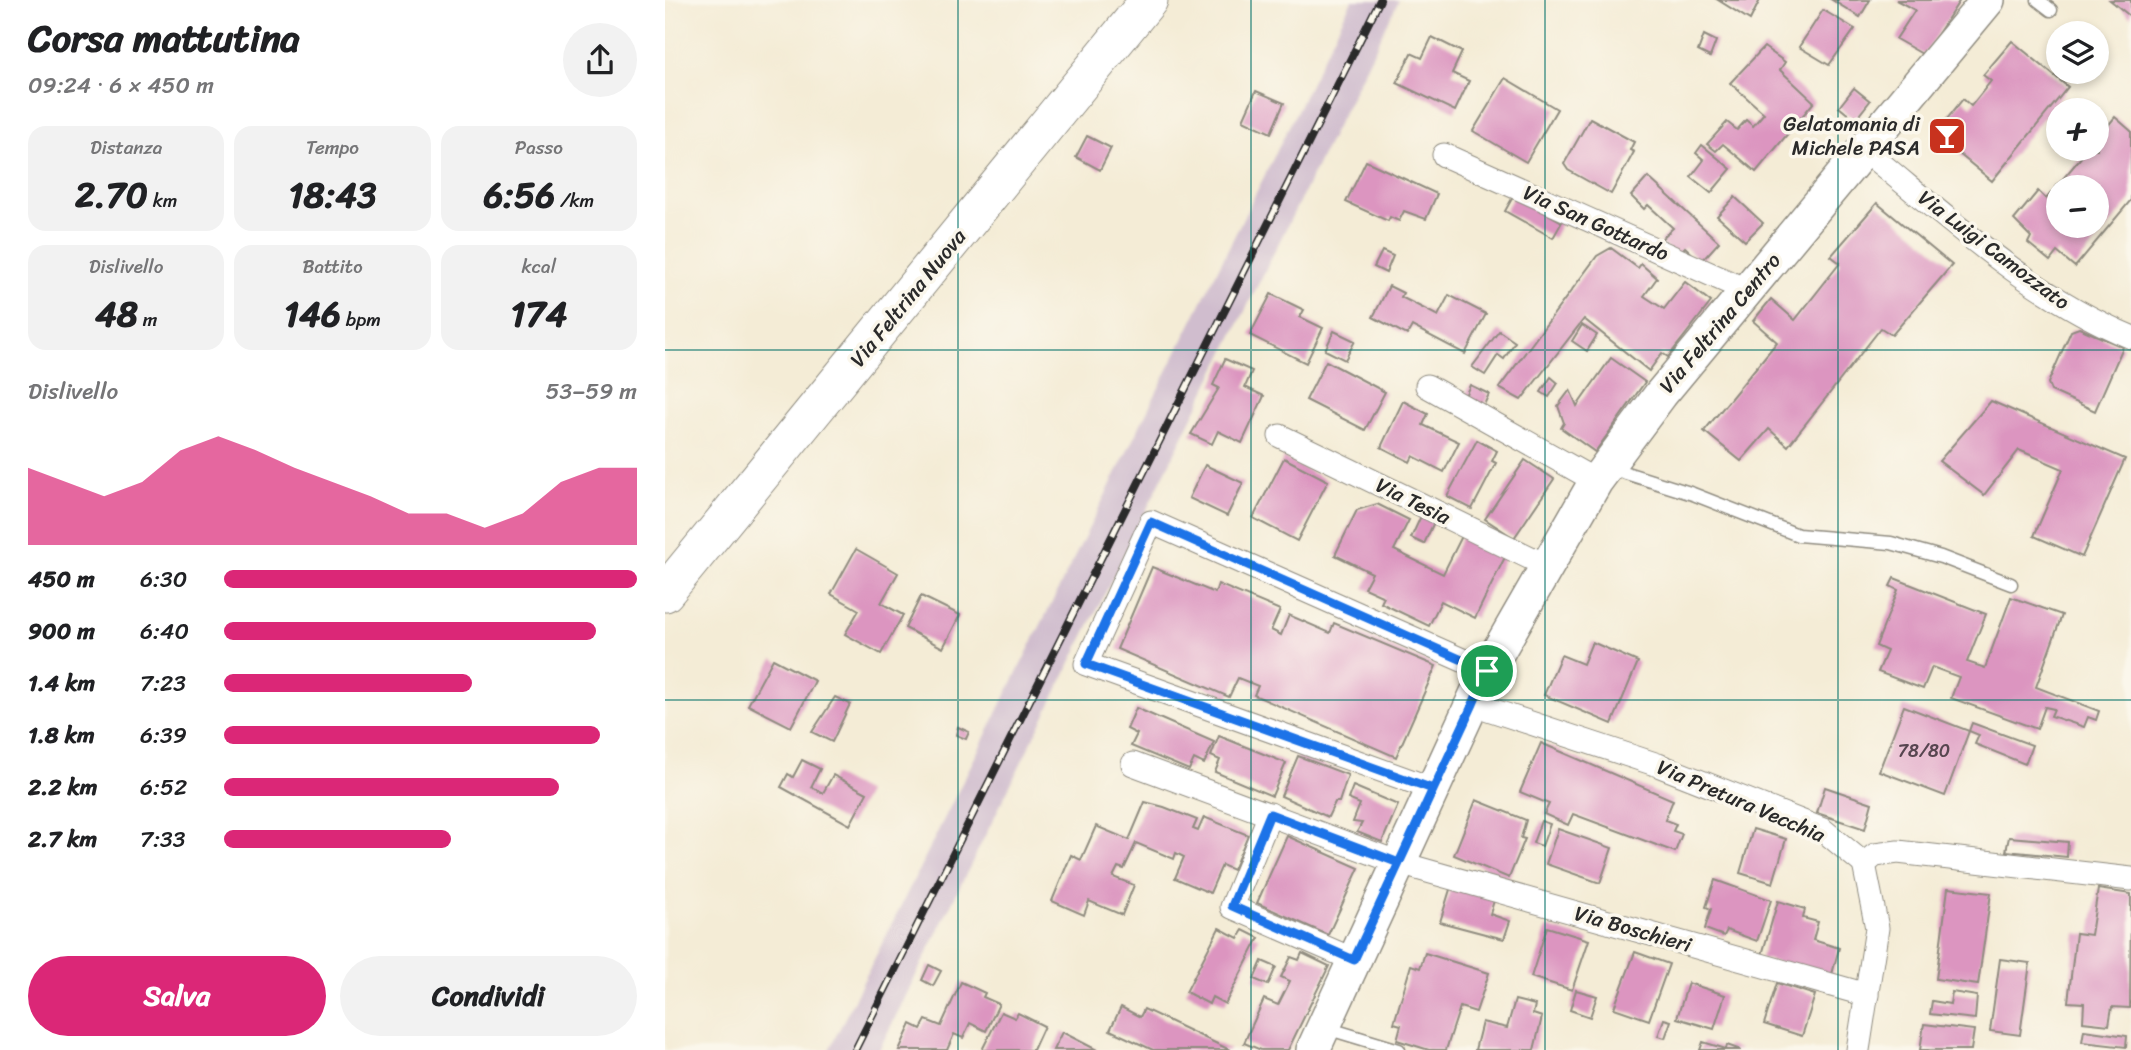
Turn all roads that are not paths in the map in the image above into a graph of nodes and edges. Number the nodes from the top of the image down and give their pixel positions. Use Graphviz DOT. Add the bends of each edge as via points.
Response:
graph roads {
  1 [pos="1149,0"];
  2 [pos="1988,0"];
  3 [pos="2038,0"];
  4 [pos="2051,10"];
  5 [pos="1864,150"];
  6 [pos="1444,155"];
  7 [pos="1748,291"];
  8 [pos="2131,337"];
  9 [pos="1427,386"];
  10 [pos="1280,436"];
  11 [pos="1601,474"];
  12 [pos="1547,566"];
  13 [pos="2011,584"];
  14 [pos="665,593"];
  15 [pos="1487,671"];
  16 [pos="1473,704"];
  17 [pos="1133,764"];
  18 [pos="1433,789"];
  19 [pos="1270,814"];
  20 [pos="1399,863"];
  21 [pos="1864,864"];
  22 [pos="2131,879"];
  23 [pos="1354,960"];
  24 [pos="1867,995"];
  25 [pos="1318,1038"];
  26 [pos="1399,1050"];
  27 [pos="1858,1050"];
  1 -- 14 [label="main road, Via Feltrina Nuova"];
  2 -- 5 [label="main road, Via Feltrina Centro"];
  3 -- 4 [label="lane"];
  5 -- 7 [label="main road, Via Feltrina Centro"];
  5 -- 8 [label="street, Via Luigi Camozzato" via="2036,286 2091,321"];
  6 -- 7 [label="street, Via San Gottardo"];
  7 -- 11 [label="main road, Via Feltrina Centro"];
  9 -- 11 [label="street"];
  10 -- 12 [label="street, Via Tesia"];
  11 -- 12 [label="main road, Via Feltrina Centro"];
  11 -- 13 [label="lane" via="1693,494 1798,535 1891,543"];
  12 -- 15 [label="main road, Via Feltrina Centro"];
  15 -- 16 [label="main road, Via Feltrina Centro"];
  15 -- 18 [label="street" via="1151,522 1086,664"];
  16 -- 18 [label="main road, Via Feltrina Centro"];
  16 -- 21 [label="street, Via Pretura Vecchia" via="1658,765 1823,830"];
  17 -- 19 [label="street"];
  18 -- 20 [label="main road, Via Feltrina Centro"];
  19 -- 20 [label="street"];
  19 -- 23 [label="street" via="1232,906"];
  20 -- 23 [label="main road, Via Feltrina Centro"];
  20 -- 24 [label="street, Via Boschieri"];
  21 -- 22 [label="street" via="1875,855 1898,852"];
  21 -- 24 [label="street" via="1877,928"];
  23 -- 25 [label="main road, Via Feltrina Centro"];
  24 -- 27 [label="street"];
  25 -- 26 [label="lane, Via Feltrina Centro"];
}
